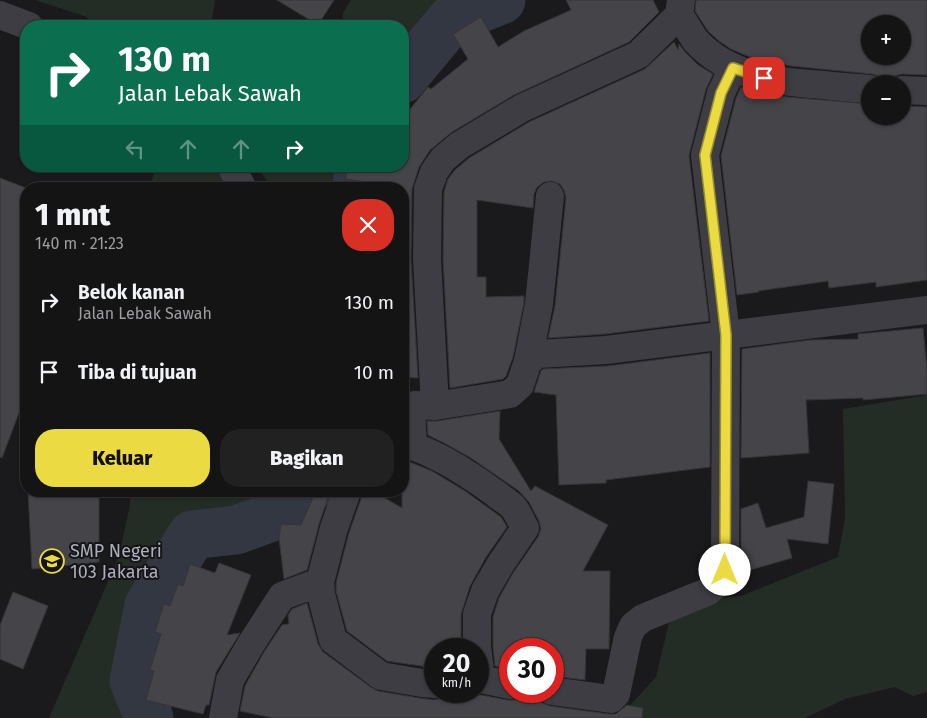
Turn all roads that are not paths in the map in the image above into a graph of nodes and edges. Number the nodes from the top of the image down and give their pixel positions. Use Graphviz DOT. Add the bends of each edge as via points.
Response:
graph roads {
  1 [pos="680,8"];
  2 [pos="0,14"];
  3 [pos="20,23"];
  4 [pos="733,68"];
  5 [pos="861,88"];
  6 [pos="911,90"];
  7 [pos="927,91"];
  8 [pos="550,196"];
  9 [pos="927,310"];
  10 [pos="726,335"];
  11 [pos="528,361"];
  12 [pos="435,406"];
  13 [pos="409,432"];
  14 [pos="409,444"];
  15 [pos="345,497"];
  16 [pos="320,582"];
  17 [pos="478,638"];
  18 [pos="424,683"];
  19 [pos="564,692"];
  20 [pos="223,718"];
  1 -- 4 [label="street" via="696,40"];
  1 -- 12 [label="street" via="638,55 522,108 460,145 443,159 434,172 428,189 427,259"];
  2 -- 3 [label="street"];
  4 -- 5 [label="street" via="790,83"];
  4 -- 10 [label="street" via="721,93 705,155"];
  6 -- 7 [label="street"];
  8 -- 11 [label="street" via="539,304"];
  9 -- 10 [label="street"];
  10 -- 11 [label="street" via="606,350 538,354"];
  10 -- 19 [label="street" via="725,570 721,580 707,592 643,618 633,626 616,694 611,699"];
  11 -- 12 [label="street" via="520,385 510,394"];
  12 -- 13 [label="street" via="411,407"];
  14 -- 17 [label="street" via="474,478 511,505 525,528 485,591 477,614"];
  15 -- 16 [label="street"];
  16 -- 18 [label="street" via="333,640 381,676"];
  16 -- 20 [label="street" via="282,596 230,680"];
}
